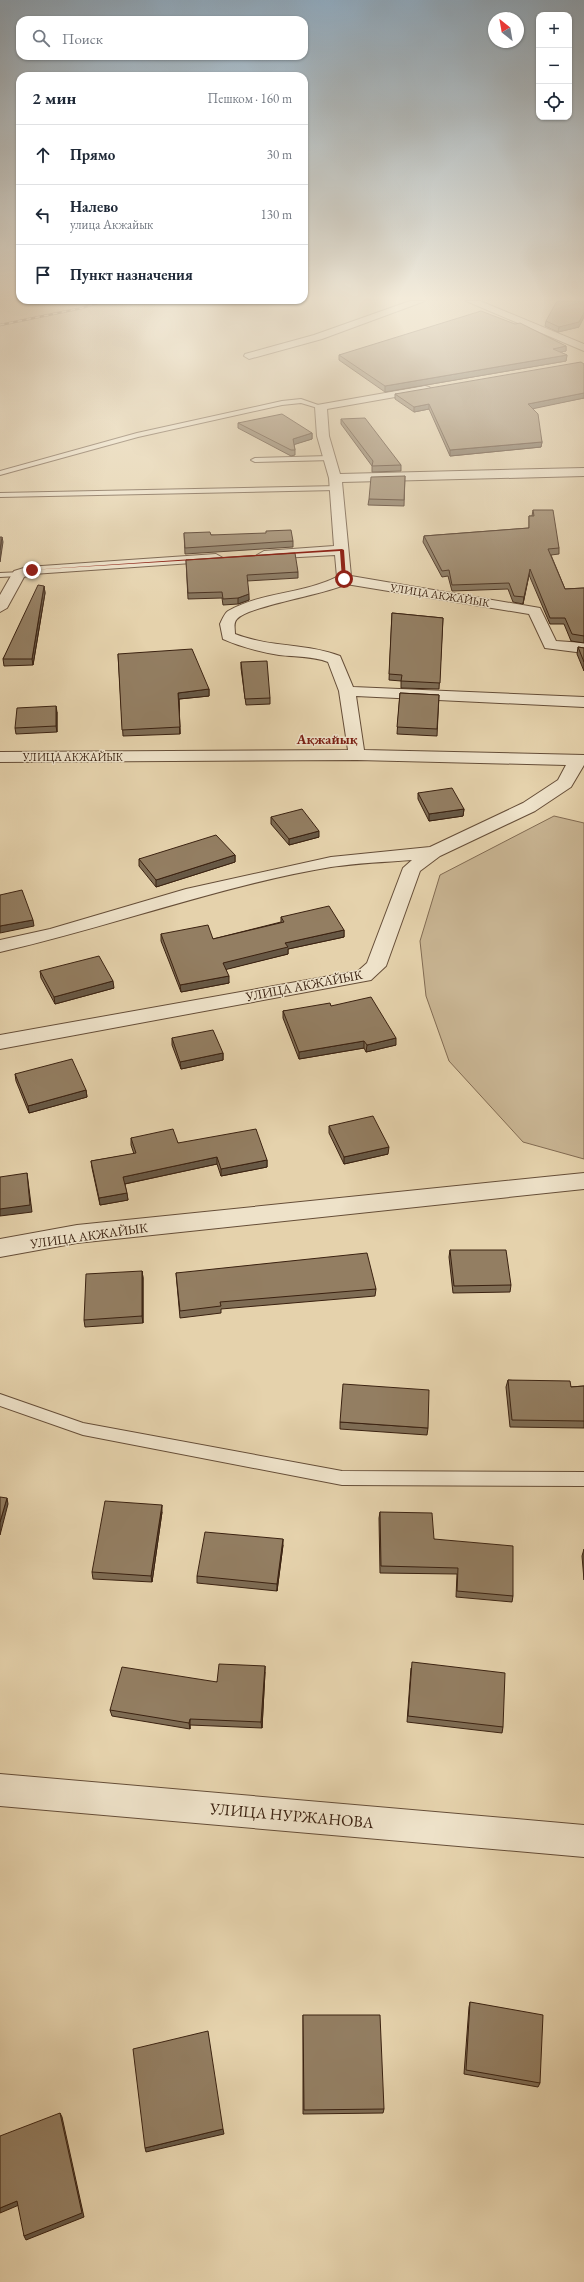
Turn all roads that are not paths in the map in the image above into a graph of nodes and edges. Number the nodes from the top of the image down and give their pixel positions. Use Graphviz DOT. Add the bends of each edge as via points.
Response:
graph roads {
  1 [pos="258,407"];
  2 [pos="321,407"];
  3 [pos="329,458"];
  4 [pos="255,460"];
  5 [pos="0,472"];
  6 [pos="584,472"];
  7 [pos="335,483"];
  8 [pos="0,495"];
  9 [pos="342,550"];
  10 [pos="254,556"];
  11 [pos="230,557"];
  12 [pos="19,574"];
  13 [pos="0,575"];
  14 [pos="344,579"];
  15 [pos="0,608"];
  16 [pos="584,648"];
  17 [pos="347,690"];
  18 [pos="584,702"];
  19 [pos="356,755"];
  20 [pos="0,757"];
  21 [pos="581,760"];
  22 [pos="434,852"];
  23 [pos="0,946"];
  24 [pos="0,1042"];
  25 [pos="584,1181"];
  26 [pos="0,1248"];
  27 [pos="0,1400"];
  28 [pos="584,1479"];
  29 [pos="0,1790"];
  30 [pos="584,1840"];
  1 -- 5 [label="lane" via="137,435"];
  2 -- 3 [label="street" via="323,436"];
  3 -- 4 [label="lane"];
  3 -- 7 [label="street"];
  6 -- 7 [label="street"];
  7 -- 8 [label="lane"];
  7 -- 9 [label="street"];
  9 -- 10 [label="street"];
  9 -- 14 [label="street"];
  11 -- 12 [label="street" via="32,570"];
  12 -- 13 [label="lane"];
  12 -- 15 [label="street"];
  14 -- 16 [label="street, УЛИЦА АКЖАЙЫК" via="535,611 550,645"];
  14 -- 17 [label="street" via="328,587 259,604 232,615 227,624 228,636 250,645 322,654 335,659"];
  17 -- 18 [label="street"];
  17 -- 19 [label="street"];
  19 -- 20 [label="street, УЛИЦА АКЖАЙЫК"];
  19 -- 21 [label="street, УЛИЦА АКЖАЙЫК"];
  21 -- 22 [label="street, УЛИЦА АКЖАЙЫК" via="565,783 529,807"];
  22 -- 23 [label="street" via="331,862 193,893 54,934"];
  22 -- 24 [label="street, УЛИЦА АКЖАЙЫК" via="412,868 376,966 364,976"];
  25 -- 26 [label="street, УЛИЦА АКЖАЙЫК" via="77,1234"];
  27 -- 28 [label="lane" via="83,1429 342,1478"];
  29 -- 30 [label="street, УЛИЦА НУРЖАНОВА"];
}
